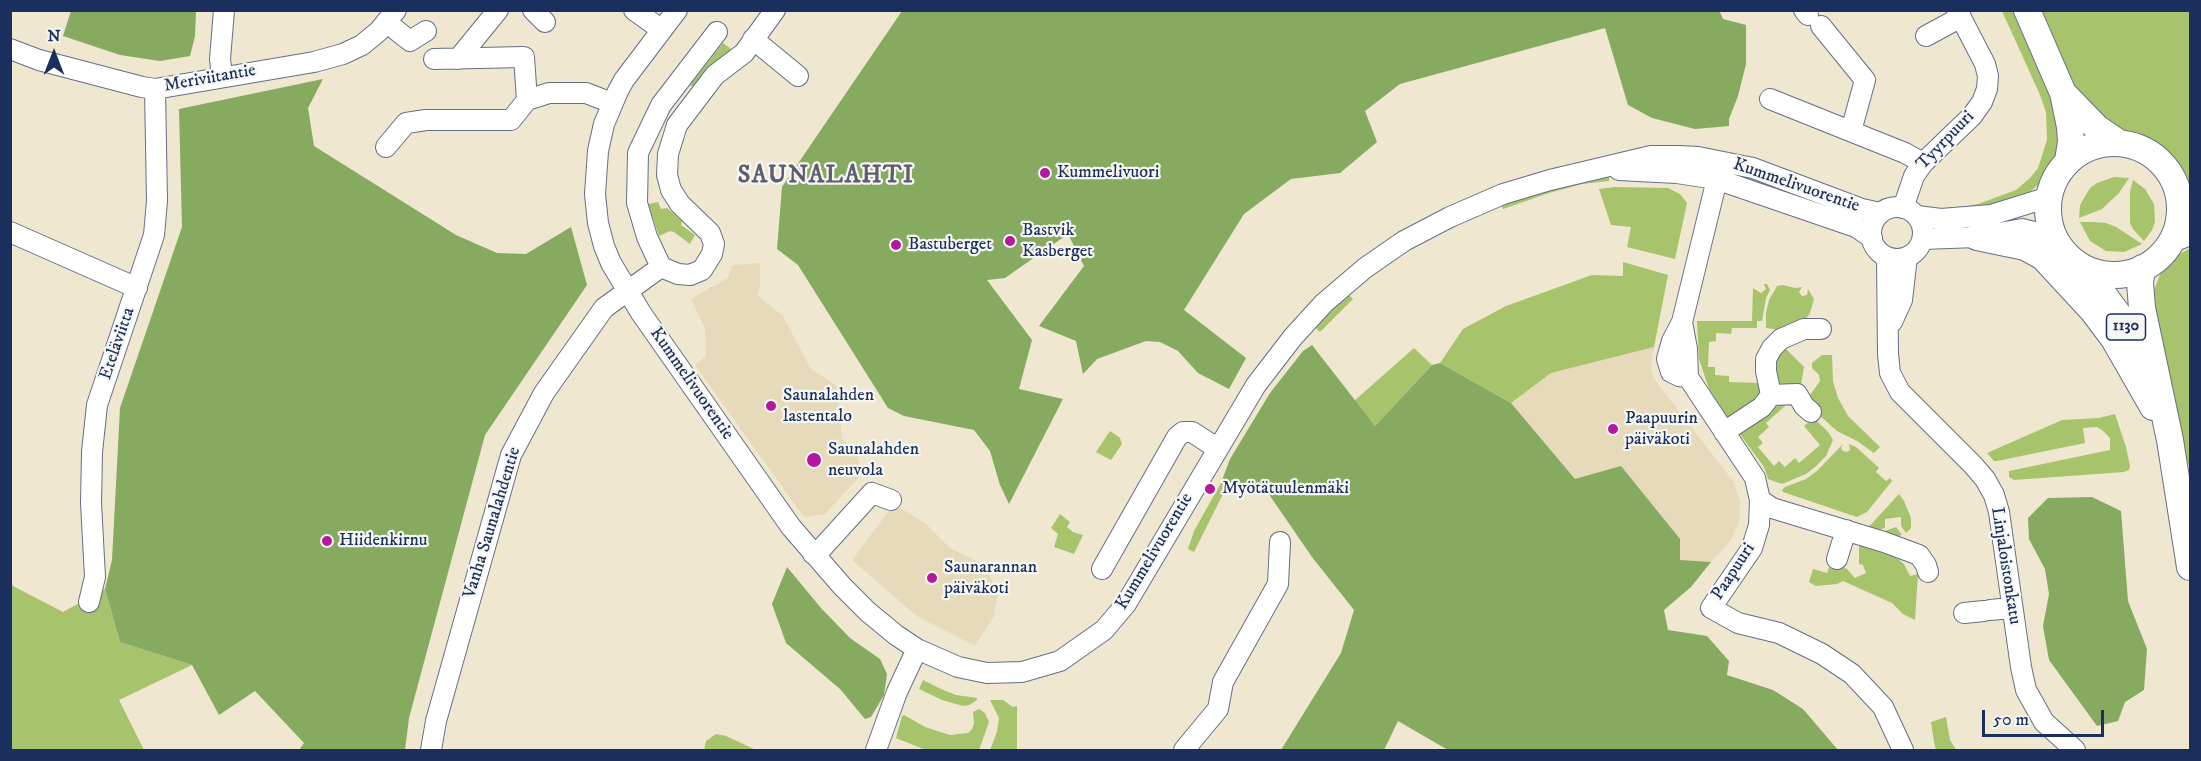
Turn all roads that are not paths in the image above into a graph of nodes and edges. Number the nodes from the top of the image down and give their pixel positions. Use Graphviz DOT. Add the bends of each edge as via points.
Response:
graph roads {
  1 [pos="224,10"];
  2 [pos="498,10"];
  3 [pos="634,10"];
  4 [pos="677,10"];
  5 [pos="775,10"];
  6 [pos="2027,10"];
  7 [pos="1959,14"];
  8 [pos="391,16"];
  9 [pos="1811,17"];
  10 [pos="662,30"];
  11 [pos="426,31"];
  12 [pos="717,32"];
  13 [pos="1926,36"];
  14 [pos="753,39"];
  15 [pos="10,49"];
  16 [pos="434,59"];
  17 [pos="458,59"];
  18 [pos="798,76"];
  19 [pos="222,77"];
  20 [pos="155,88"];
  21 [pos="2064,93"];
  22 [pos="1770,99"];
  23 [pos="527,100"];
  24 [pos="612,103"];
  25 [pos="1851,131"];
  26 [pos="2120,143"];
  27 [pos="386,147"];
  28 [pos="2068,161"];
  29 [pos="1923,163"];
  30 [pos="1719,170"];
  31 [pos="2049,197"];
  32 [pos="2184,197"];
  33 [pos="1910,212"];
  34 [pos="1881,213"];
  35 [pos="10,232"];
  36 [pos="1977,237"];
  37 [pos="2054,237"];
  38 [pos="1872,238"];
  39 [pos="1922,239"];
  40 [pos="2180,239"];
  41 [pos="1887,256"];
  42 [pos="1907,257"];
  43 [pos="661,267"];
  44 [pos="2142,268"];
  45 [pos="2085,269"];
  46 [pos="137,288"];
  47 [pos="627,291"];
  48 [pos="1821,329"];
  49 [pos="1888,330"];
  50 [pos="2157,390"];
  51 [pos="1771,395"];
  52 [pos="1811,412"];
  53 [pos="1724,432"];
  54 [pos="2169,440"];
  55 [pos="1219,446"];
  56 [pos="891,500"];
  57 [pos="1760,500"];
  58 [pos="1846,530"];
  59 [pos="1280,542"];
  60 [pos="813,554"];
  61 [pos="1838,559"];
  62 [pos="2190,567"];
  63 [pos="1102,569"];
  64 [pos="1928,572"];
  65 [pos="89,602"];
  66 [pos="2012,608"];
  67 [pos="1964,613"];
  68 [pos="917,649"];
  69 [pos="881,749"];
  70 [pos="431,750"];
  71 [pos="1184,750"];
  72 [pos="1903,750"];
  73 [pos="2075,750"];
  1 -- 19 [label="street"];
  2 -- 17 [label="street"];
  3 -- 10 [label="street"];
  4 -- 10 [label="street, Kummelivuorentie"];
  5 -- 14 [label="street"];
  6 -- 21 [label="main road"];
  7 -- 13 [label="street"];
  7 -- 29 [label="street, Tyyrpuuri" via="1985,64 1987,89 1972,116"];
  8 -- 11 [label="street" via="410,40"];
  8 -- 19 [label="street, Meriviitantie" via="362,45 343,54"];
  9 -- 25 [label="street" via="1865,80"];
  10 -- 24 [label="street, Kummelivuorentie"];
  12 -- 43 [label="street" via="661,105 638,153 637,203"];
  14 -- 18 [label="street"];
  14 -- 43 [label="street" via="744,53 715,75 677,125 668,154 671,190 710,233 712,254 702,270 690,275"];
  15 -- 20 [label="street, Meriviitantie" via="39,60"];
  16 -- 17 [label="street"];
  17 -- 23 [label="street" via="524,57"];
  19 -- 20 [label="street, Meriviitantie"];
  20 -- 46 [label="street, Eteläviitta" via="154,235"];
  21 -- 26 [label="main road" via="2097,128"];
  21 -- 28 [label="main road" via="2072,142"];
  22 -- 25 [label="street"];
  23 -- 24 [label="street" via="549,93 586,93"];
  23 -- 27 [label="street" via="511,120 406,123"];
  24 -- 47 [label="street, Kummelivuorentie" via="598,151 595,194 604,246"];
  25 -- 29 [label="street"];
  26 -- 28 [label="main road" via="2092,147"];
  26 -- 32 [label="main road" via="2156,159"];
  28 -- 31 [label="main road" via="2056,177"];
  29 -- 33 [label="street, Tyyrpuuri" via="1914,176"];
  30 -- 34 [label="street, Kummelivuorentie" via="1753,168"];
  30 -- 38 [label="street, Kummelivuorentie" via="1856,227"];
  30 -- 53 [label="street, Paapuuri" via="1682,322 1688,377"];
  30 -- 55 [label="street, Kummelivuorentie" via="1688,156 1651,156 1503,194 1404,241 1324,303 1293,337 1256,385"];
  31 -- 33 [label="street" via="1991,216 1941,219"];
  31 -- 37 [label="main road" via="2048,217"];
  32 -- 40 [label="main road"];
  33 -- 34 [label="street" via="1887,209"];
  33 -- 39 [label="street" via="1921,223"];
  34 -- 38 [label="street" via="1873,224"];
  35 -- 46 [label="street"];
  36 -- 37 [label="street" via="2022,229"];
  36 -- 39 [label="street"];
  36 -- 54 [label="main road" via="2025,247 2043,257 2114,339"];
  37 -- 45 [label="main road" via="2067,256"];
  38 -- 41 [label="street"];
  39 -- 42 [label="street"];
  40 -- 44 [label="main road"];
  41 -- 42 [label="street"];
  41 -- 49 [label="street, Linjaloistonkatu"];
  42 -- 49 [label="street, Linjaloistonkatu" via="1902,300"];
  43 -- 47 [label="street, Vanha Saunalahdentie"];
  44 -- 45 [label="main road" via="2120,275"];
  44 -- 50 [label="main road, 1130" via="2142,308"];
  45 -- 50 [label="main road, 1130" via="2133,337"];
  46 -- 65 [label="street, Eteläviitta" via="97,405 91,503 95,577"];
  47 -- 60 [label="street, Kummelivuorentie"];
  47 -- 70 [label="street, Vanha Saunalahdentie" via="604,308 544,393 511,455"];
  48 -- 51 [label="street" via="1803,329 1772,348 1766,359"];
  49 -- 66 [label="street, Linjaloistonkatu" via="1890,374 1900,392 1973,465 1994,495"];
  50 -- 54 [label="main road, 1130"];
  51 -- 52 [label="street" via="1797,394"];
  51 -- 53 [label="street" via="1762,407"];
  53 -- 57 [label="street, Paapuuri" via="1755,478"];
  54 -- 62 [label="main road, 1130"];
  55 -- 63 [label="street" via="1192,432 1182,432 1177,437"];
  55 -- 68 [label="street, Kummelivuorentie" via="1126,604 1084,646 1043,668 1003,674 958,668"];
  56 -- 60 [label="street" via="872,493"];
  57 -- 58 [label="street" via="1772,508"];
  57 -- 72 [label="street, Paapuuri" via="1759,525 1752,548 1711,608 1738,623 1779,633 1852,674 1883,707"];
  58 -- 61 [label="street"];
  58 -- 64 [label="street" via="1919,555"];
  59 -- 71 [label="street" via="1278,584 1223,682 1218,709"];
  60 -- 68 [label="street, Kummelivuorentie" via="867,612"];
  66 -- 67 [label="street"];
  66 -- 73 [label="street, Linjaloistonkatu" via="2026,690 2044,722"];
  68 -- 69 [label="street" via="897,692"];
}
